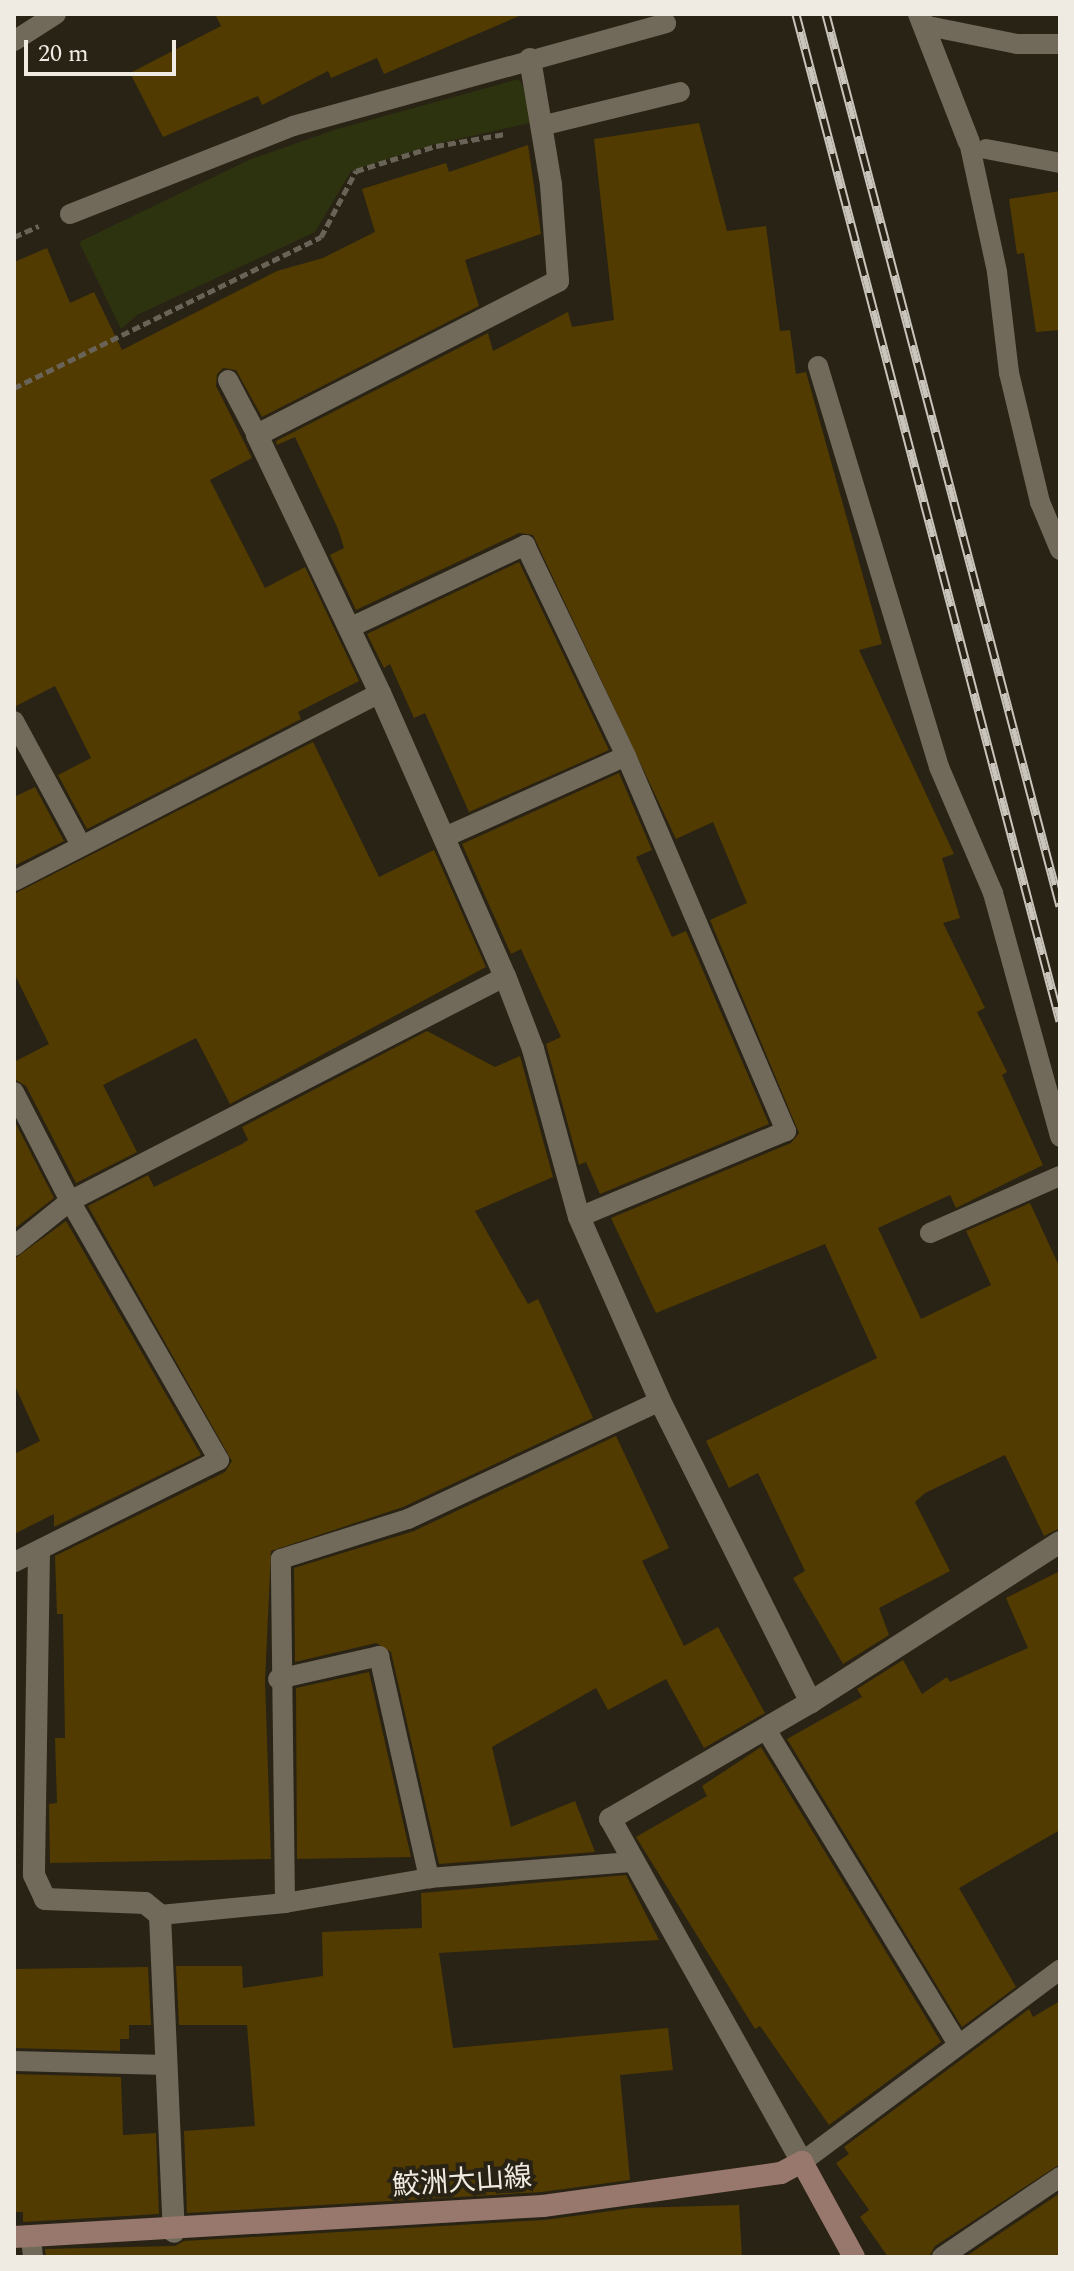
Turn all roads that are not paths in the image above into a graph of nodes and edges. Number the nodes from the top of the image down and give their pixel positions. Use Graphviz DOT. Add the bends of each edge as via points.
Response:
graph roads {
  1 [pos="56,14"];
  2 [pos="921,19"];
  3 [pos="666,23"];
  4 [pos="14,41"];
  5 [pos="1060,44"];
  6 [pos="530,59"];
  7 [pos="680,92"];
  8 [pos="541,126"];
  9 [pos="978,145"];
  10 [pos="1060,163"];
  11 [pos="70,214"];
  12 [pos="818,366"];
  13 [pos="228,380"];
  14 [pos="257,435"];
  15 [pos="1060,550"];
  16 [pos="349,628"];
  17 [pos="380,693"];
  18 [pos="14,721"];
  19 [pos="626,756"];
  20 [pos="445,837"];
  21 [pos="80,843"];
  22 [pos="14,881"];
  23 [pos="505,976"];
  24 [pos="14,1092"];
  25 [pos="1060,1137"];
  26 [pos="1060,1176"];
  27 [pos="70,1201"];
  28 [pos="579,1217"];
  29 [pos="930,1233"];
  30 [pos="14,1246"];
  31 [pos="660,1401"];
  32 [pos="1060,1542"];
  33 [pos="39,1552"];
  34 [pos="14,1562"];
  35 [pos="278,1679"];
  36 [pos="811,1702"];
  37 [pos="765,1728"];
  38 [pos="631,1862"];
  39 [pos="429,1878"];
  40 [pos="285,1903"];
  41 [pos="160,1915"];
  42 [pos="1060,1970"];
  43 [pos="957,2043"];
  44 [pos="14,2061"];
  45 [pos="167,2065"];
  46 [pos="802,2162"];
  47 [pos="1060,2177"];
  48 [pos="174,2232"];
  49 [pos="26,2244"];
  50 [pos="854,2257"];
  51 [pos="942,2257"];
  1 -- 4 [label="lane"];
  2 -- 5 [label="lane" via="1017,44"];
  2 -- 9 [label="street"];
  3 -- 6 [label="lane"];
  6 -- 8 [label="street"];
  6 -- 11 [label="lane" via="293,126"];
  7 -- 8 [label="lane"];
  8 -- 14 [label="street" via="558,281"];
  9 -- 10 [label="lane"];
  9 -- 15 [label="lane" via="1009,373 1040,502"];
  12 -- 25 [label="lane" via="939,767 993,893"];
  13 -- 14 [label="lane"];
  14 -- 16 [label="street"];
  16 -- 17 [label="street"];
  16 -- 19 [label="lane" via="525,545"];
  17 -- 20 [label="street"];
  17 -- 21 [label="lane"];
  18 -- 21 [label="lane"];
  19 -- 20 [label="lane"];
  19 -- 28 [label="lane" via="786,1131"];
  20 -- 23 [label="street"];
  21 -- 22 [label="lane"];
  23 -- 27 [label="lane"];
  23 -- 28 [label="street" via="533,1049"];
  24 -- 27 [label="lane"];
  26 -- 29 [label="lane"];
  27 -- 30 [label="lane"];
  27 -- 33 [label="lane" via="219,1460"];
  28 -- 31 [label="street"];
  31 -- 35 [label="lane" via="408,1519 281,1559"];
  31 -- 36 [label="street"];
  32 -- 36 [label="street"];
  33 -- 34 [label="lane"];
  33 -- 41 [label="street" via="34,1875 45,1899 145,1903"];
  35 -- 39 [label="lane" via="379,1656"];
  35 -- 40 [label="lane"];
  36 -- 37 [label="street"];
  37 -- 38 [label="street" via="610,1819"];
  37 -- 43 [label="lane"];
  38 -- 39 [label="lane"];
  38 -- 46 [label="street"];
  39 -- 40 [label="lane"];
  40 -- 41 [label="lane"];
  41 -- 45 [label="street"];
  42 -- 43 [label="lane"];
  43 -- 46 [label="lane"];
  44 -- 45 [label="lane"];
  45 -- 48 [label="street"];
  46 -- 48 [label="main road, 鮫洲大山線" via="781,2173 543,2206"];
  46 -- 50 [label="main road"];
  47 -- 51 [label="lane"];
  48 -- 49 [label="main road, 鮫洲大山線"];
}
